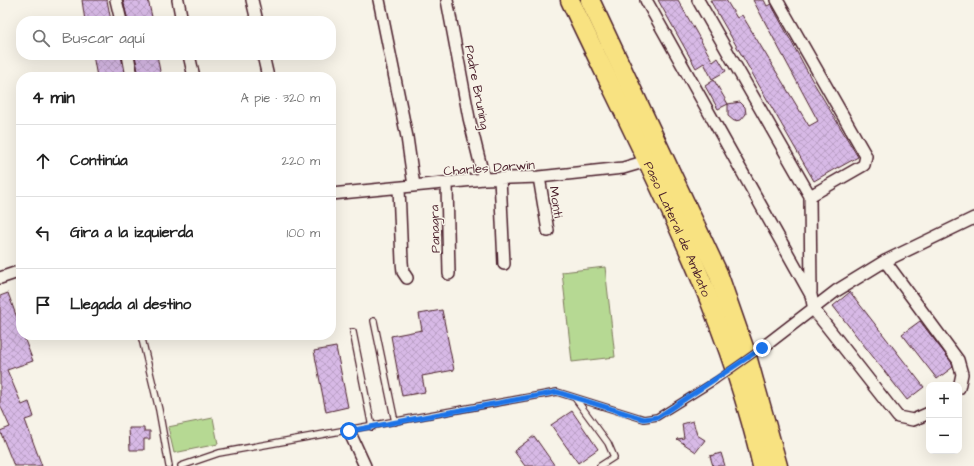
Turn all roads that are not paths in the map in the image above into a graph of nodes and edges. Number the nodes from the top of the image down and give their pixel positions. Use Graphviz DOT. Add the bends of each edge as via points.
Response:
graph roads {
  1 [pos="116,0"];
  2 [pos="178,0"];
  3 [pos="252,0"];
  4 [pos="379,0"];
  5 [pos="447,0"];
  6 [pos="570,0"];
  7 [pos="590,0"];
  8 [pos="646,0"];
  9 [pos="698,0"];
  10 [pos="777,0"];
  11 [pos="120,16"];
  12 [pos="181,16"];
  13 [pos="256,16"];
  14 [pos="611,46"];
  15 [pos="595,54"];
  16 [pos="129,60"];
  17 [pos="190,60"];
  18 [pos="265,60"];
  19 [pos="131,72"];
  20 [pos="193,72"];
  21 [pos="267,72"];
  22 [pos="647,161"];
  23 [pos="500,178"];
  24 [pos="539,178"];
  25 [pos="484,179"];
  26 [pos="447,184"];
  27 [pos="414,186"];
  28 [pos="399,188"];
  29 [pos="336,194"];
  30 [pos="810,196"];
  31 [pos="974,218"];
  32 [pos="548,231"];
  33 [pos="885,261"];
  34 [pos="504,264"];
  35 [pos="16,273"];
  36 [pos="449,274"];
  37 [pos="0,278"];
  38 [pos="407,278"];
  39 [pos="811,295"];
  40 [pos="814,310"];
  41 [pos="374,322"];
  42 [pos="354,332"];
  43 [pos="142,340"];
  44 [pos="762,348"];
  45 [pos="960,382"];
  46 [pos="575,398"];
  47 [pos="926,414"];
  48 [pos="395,422"];
  49 [pos="372,427"];
  50 [pos="349,431"];
  51 [pos="169,466"];
  52 [pos="181,466"];
  53 [pos="365,466"];
  54 [pos="600,466"];
  55 [pos="762,466"];
  56 [pos="778,466"];
  1 -- 11 [label="street"];
  2 -- 12 [label="street"];
  3 -- 13 [label="street"];
  4 -- 27 [label="street" via="407,137"];
  5 -- 25 [label="street, Padre Bruning" via="469,118"];
  6 -- 15 [label="highway, Paso Lateral de Ambato"];
  7 -- 14 [label="highway, Paso Lateral de Ambato"];
  8 -- 39 [label="street"];
  9 -- 30 [label="street"];
  10 -- 30 [label="street" via="866,156 864,164"];
  14 -- 15 [label="highway"];
  14 -- 56 [label="highway, Paso Lateral de Ambato" via="718,273 747,356"];
  15 -- 22 [label="highway, Paso Lateral de Ambato"];
  16 -- 19 [label="street"];
  17 -- 20 [label="street"];
  18 -- 21 [label="street"];
  22 -- 24 [label="street, Charles Darwin" via="623,168"];
  22 -- 55 [label="highway, Paso Lateral de Ambato" via="705,287 733,362"];
  23 -- 24 [label="street, Charles Darwin"];
  23 -- 25 [label="street, Charles Darwin"];
  23 -- 34 [label="street"];
  24 -- 32 [label="street, Monti"];
  25 -- 26 [label="street, Charles Darwin"];
  26 -- 27 [label="street, Charles Darwin"];
  26 -- 36 [label="street, Panagra"];
  27 -- 28 [label="street, Charles Darwin"];
  28 -- 29 [label="street, Charles Darwin"];
  28 -- 38 [label="street" via="402,262 403,272"];
  30 -- 39 [label="street"];
  31 -- 33 [label="street"];
  33 -- 40 [label="street" via="836,292"];
  33 -- 45 [label="street" via="958,360 962,374"];
  35 -- 37 [label="street"];
  39 -- 40 [label="street"];
  40 -- 44 [label="street"];
  40 -- 47 [label="street" via="898,417 913,420"];
  41 -- 48 [label="lane"];
  42 -- 49 [label="lane"];
  43 -- 51 [label="lane" via="160,410"];
  44 -- 46 [label="lane, bridge" via="658,417 644,419"];
  46 -- 48 [label="lane" via="557,392"];
  46 -- 54 [label="lane" via="608,443 614,457"];
  48 -- 49 [label="lane"];
  49 -- 50 [label="lane"];
  50 -- 52 [label="lane" via="219,453"];
  50 -- 53 [label="street"];
}
